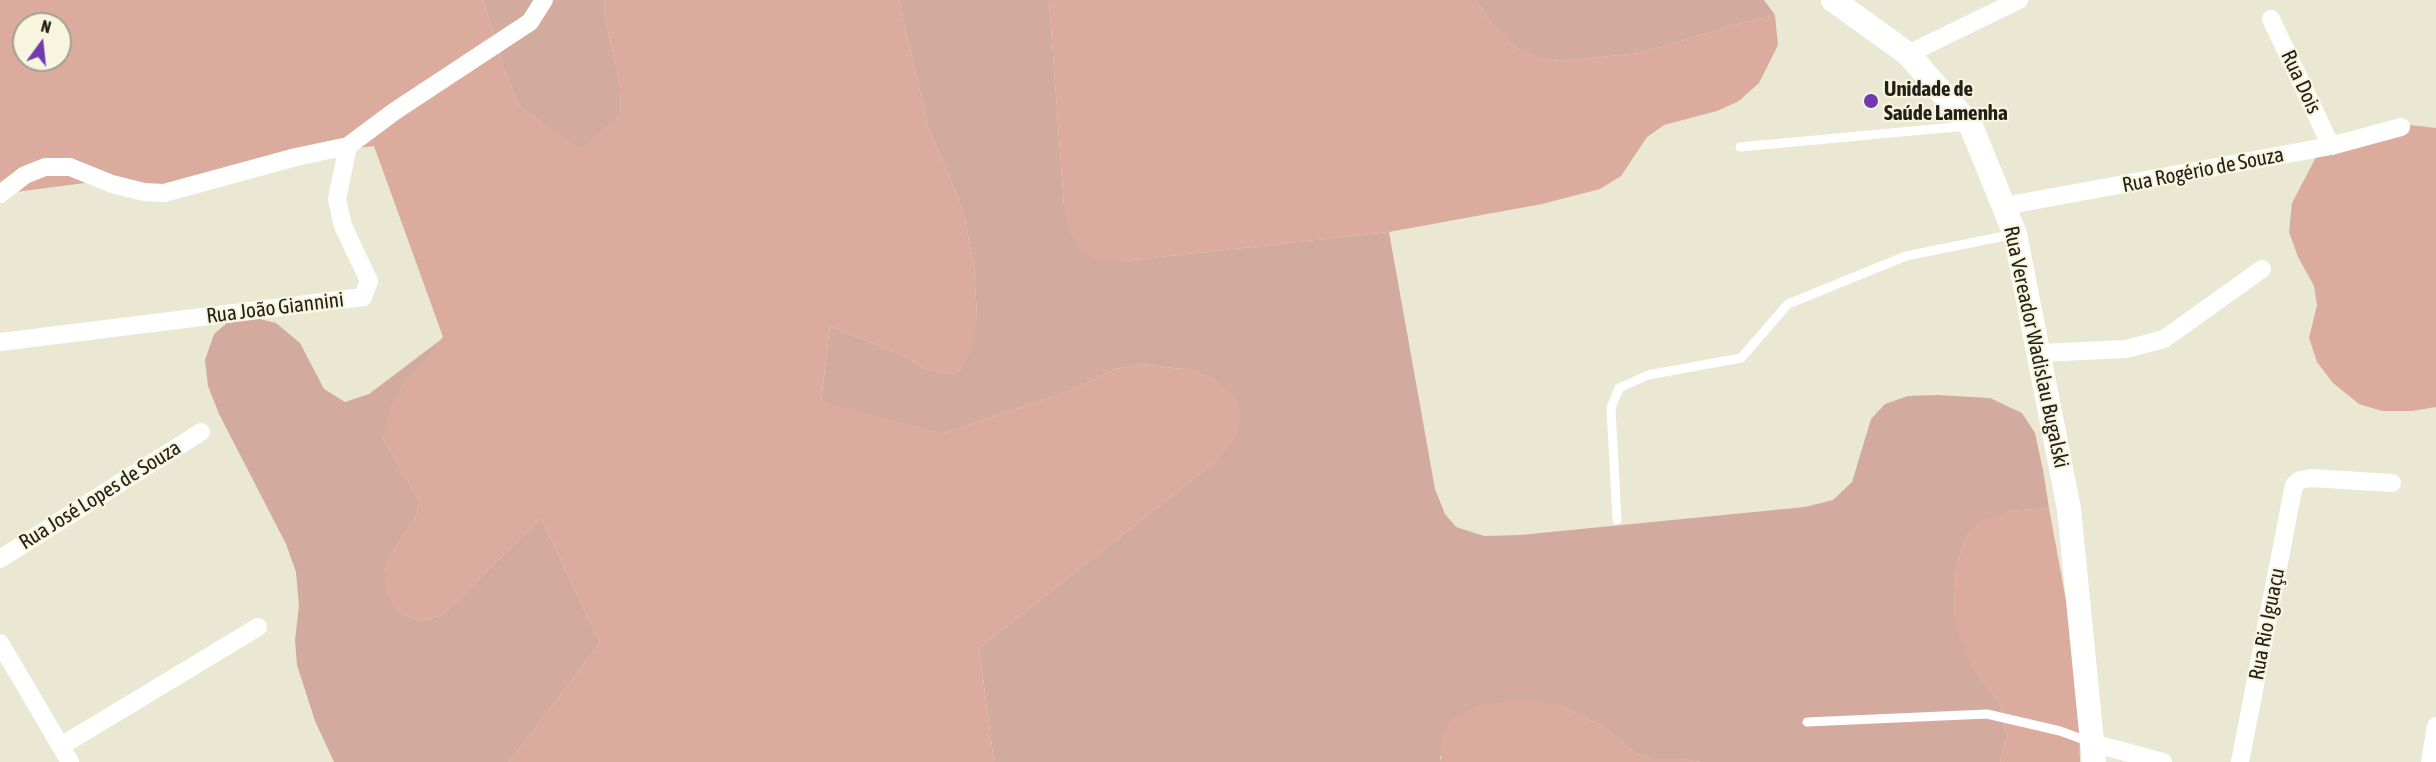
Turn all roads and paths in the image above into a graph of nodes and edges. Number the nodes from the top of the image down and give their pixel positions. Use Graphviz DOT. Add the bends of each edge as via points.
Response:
graph roads {
  1 [pos="544,0"];
  2 [pos="1833,0"];
  3 [pos="2019,0"];
  4 [pos="2271,19"];
  5 [pos="1908,54"];
  6 [pos="1971,126"];
  7 [pos="2401,127"];
  8 [pos="348,146"];
  9 [pos="2331,146"];
  10 [pos="1740,147"];
  11 [pos="0,194"];
  12 [pos="2004,206"];
  13 [pos="2015,234"];
  14 [pos="2262,269"];
  15 [pos="0,342"];
  16 [pos="2040,353"];
  17 [pos="201,432"];
  18 [pos="2392,483"];
  19 [pos="1617,520"];
  20 [pos="0,559"];
  21 [pos="258,627"];
  22 [pos="0,643"];
  23 [pos="1807,723"];
  24 [pos="2436,726"];
  25 [pos="61,746"];
  26 [pos="2093,752"];
  27 [pos="70,762"];
  28 [pos="2163,762"];
  29 [pos="2240,762"];
  30 [pos="2430,762"];
  1 -- 8 [label="street" via="530,22"];
  2 -- 5 [label="main road, Rua Vereador Wadislau Bugalski"];
  3 -- 5 [label="street"];
  4 -- 9 [label="street, Rua Dois"];
  5 -- 6 [label="main road, Rua Vereador Wadislau Bugalski"];
  6 -- 10 [label="lane"];
  6 -- 12 [label="main road, Rua Vereador Wadislau Bugalski"];
  7 -- 9 [label="street, Rua Rogério de Souza"];
  8 -- 11 [label="street" via="164,193 112,184 70,167 45,167 25,175"];
  8 -- 15 [label="street, Rua João Giannini" via="337,199 343,225 369,281 363,297"];
  9 -- 12 [label="street, Rua Rogério de Souza"];
  12 -- 13 [label="main road, Rua Vereador Wadislau Bugalski"];
  13 -- 16 [label="main road, Rua Vereador Wadislau Bugalski"];
  13 -- 19 [label="lane" via="1906,256 1788,304 1741,358 1648,375 1619,388 1611,408"];
  14 -- 16 [label="street" via="2164,339 2126,349"];
  16 -- 26 [label="main road, Rua Vereador Wadislau Bugalski" via="2069,509"];
  17 -- 20 [label="street, Rua José Lopes de Souza"];
  18 -- 29 [label="street, Rua Rio Iguaçu" via="2311,478 2294,486"];
  21 -- 25 [label="street"];
  22 -- 25 [label="street"];
  23 -- 26 [label="lane" via="1987,714 2060,731"];
  24 -- 30 [label="street"];
  25 -- 27 [label="street"];
  26 -- 28 [label="street"];
}
